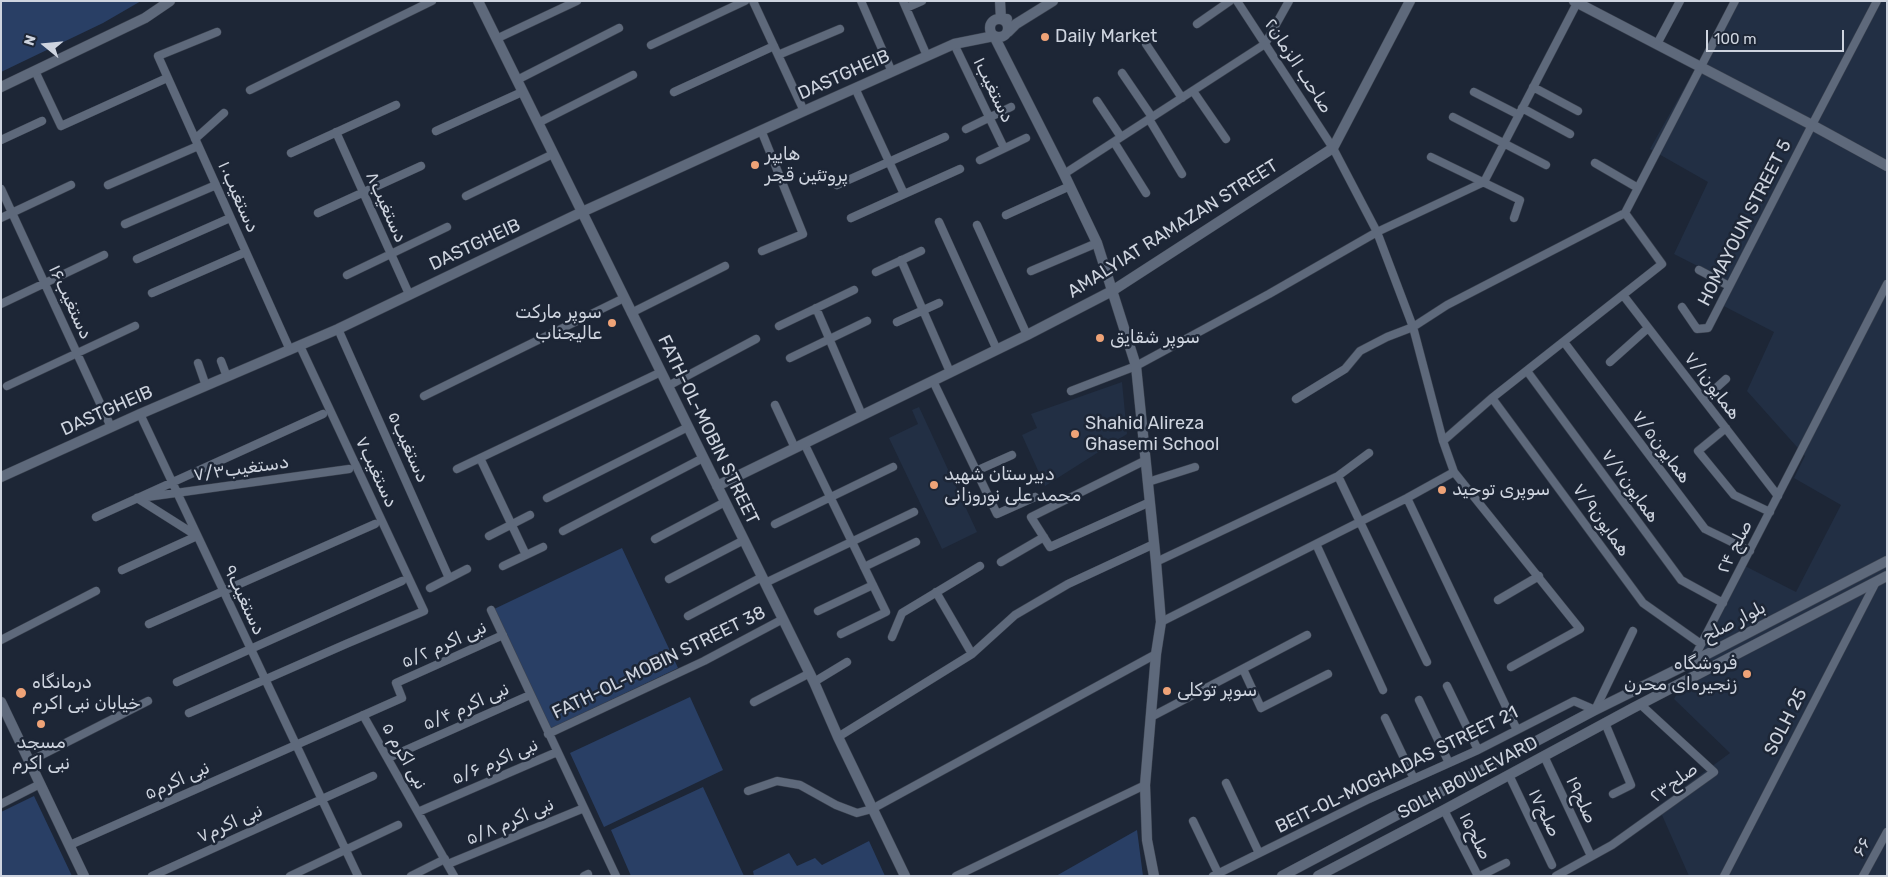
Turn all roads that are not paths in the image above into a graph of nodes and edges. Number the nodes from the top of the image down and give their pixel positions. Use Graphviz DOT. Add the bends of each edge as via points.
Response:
graph roads {
  1 [pos="170,1"];
  2 [pos="432,1"];
  3 [pos="577,1"];
  4 [pos="745,1"];
  5 [pos="753,1"];
  6 [pos="860,1"];
  7 [pos="922,1"];
  8 [pos="994,1"];
  9 [pos="1000,1"];
  10 [pos="1053,1"];
  11 [pos="1230,1"];
  12 [pos="1237,1"];
  13 [pos="1288,1"];
  14 [pos="1410,1"];
  15 [pos="1680,1"];
  16 [pos="1735,1"];
  17 [pos="1877,1"];
  18 [pos="479,2"];
  19 [pos="1575,2"];
  20 [pos="905,5"];
  21 [pos="1197,24"];
  22 [pos="619,28"];
  23 [pos="840,29"];
  24 [pos="998,29"];
  25 [pos="217,32"];
  26 [pos="496,39"];
  27 [pos="959,43"];
  28 [pos="1146,44"];
  29 [pos="1265,44"];
  30 [pos="1657,44"];
  31 [pos="651,45"];
  32 [pos="774,46"];
  33 [pos="778,56"];
  34 [pos="927,56"];
  35 [pos="1700,67"];
  36 [pos="35,71"];
  37 [pos="892,72"];
  38 [pos="1122,73"];
  39 [pos="633,75"];
  40 [pos="168,78"];
  41 [pos="517,80"];
  42 [pos="1,87"];
  43 [pos="1533,87"];
  44 [pos="855,88"];
  45 [pos="250,90"];
  46 [pos="1193,91"];
  47 [pos="522,92"];
  48 [pos="674,92"];
  49 [pos="1474,92"];
  50 [pos="1182,98"];
  51 [pos="1097,101"];
  52 [pos="396,106"];
  53 [pos="1011,108"];
  54 [pos="804,110"];
  55 [pos="1520,112"];
  56 [pos="1578,112"];
  57 [pos="224,113"];
  58 [pos="1453,117"];
  59 [pos="990,118"];
  60 [pos="1150,118"];
  61 [pos="42,121"];
  62 [pos="538,123"];
  63 [pos="1812,125"];
  64 [pos="966,129"];
  65 [pos="761,130"];
  66 [pos="436,131"];
  67 [pos="336,132"];
  68 [pos="1570,134"];
  69 [pos="945,137"];
  70 [pos="1121,137"];
  71 [pos="1026,138"];
  72 [pos="1226,139"];
  73 [pos="1,140"];
  74 [pos="1114,142"];
  75 [pos="197,143"];
  76 [pos="1504,144"];
  77 [pos="1004,148"];
  78 [pos="1333,148"];
  79 [pos="291,153"];
  80 [pos="553,154"];
  81 [pos="1431,157"];
  82 [pos="980,160"];
  83 [pos="889,162"];
  84 [pos="1595,163"];
  85 [pos="1546,165"];
  86 [pos="421,166"];
  87 [pos="1887,166"];
  88 [pos="960,169"];
  89 [pos="1064,174"];
  90 [pos="1182,174"];
  91 [pos="1484,182"];
  92 [pos="71,185"];
  93 [pos="216,185"];
  94 [pos="837,185"];
  95 [pos="108,186"];
  96 [pos="1070,186"];
  97 [pos="1638,188"];
  98 [pos="1,189"];
  99 [pos="363,192"];
  100 [pos="1146,193"];
  101 [pos="904,194"];
  102 [pos="466,196"];
  103 [pos="582,212"];
  104 [pos="12,213"];
  105 [pos="318,213"];
  106 [pos="1625,214"];
  107 [pos="1006,215"];
  108 [pos="1,218"];
  109 [pos="230,218"];
  110 [pos="851,218"];
  111 [pos="1514,218"];
  112 [pos="939,222"];
  113 [pos="125,224"];
  114 [pos="977,225"];
  115 [pos="447,227"];
  116 [pos="1377,232"];
  117 [pos="1097,243"];
  118 [pos="762,251"];
  119 [pos="921,251"];
  120 [pos="246,252"];
  121 [pos="391,254"];
  122 [pos="104,255"];
  123 [pos="137,259"];
  124 [pos="901,260"];
  125 [pos="725,266"];
  126 [pos="1699,270"];
  127 [pos="1031,271"];
  128 [pos="876,272"];
  129 [pos="347,275"];
  130 [pos="45,283"];
  131 [pos="1887,284"];
  132 [pos="1729,286"];
  133 [pos="854,290"];
  134 [pos="1112,291"];
  135 [pos="152,293"];
  136 [pos="409,294"];
  137 [pos="1623,295"];
  138 [pos="624,298"];
  139 [pos="939,303"];
  140 [pos="1,304"];
  141 [pos="1682,307"];
  142 [pos="816,308"];
  143 [pos="923,311"];
  144 [pos="632,312"];
  145 [pos="868,321"];
  146 [pos="897,322"];
  147 [pos="136,326"];
  148 [pos="779,326"];
  149 [pos="1413,327"];
  150 [pos="1648,328"];
  151 [pos="338,329"];
  152 [pos="1027,335"];
  153 [pos="830,339"];
  154 [pos="756,340"];
  155 [pos="1564,342"];
  156 [pos="300,346"];
  157 [pos="290,350"];
  158 [pos="997,350"];
  159 [pos="77,353"];
  160 [pos="790,358"];
  161 [pos="221,361"];
  162 [pos="1610,362"];
  163 [pos="198,363"];
  164 [pos="1136,366"];
  165 [pos="1527,371"];
  166 [pos="661,372"];
  167 [pos="950,372"];
  168 [pos="227,377"];
  169 [pos="1726,379"];
  170 [pos="933,381"];
  171 [pos="7,386"];
  172 [pos="206,386"];
  173 [pos="668,386"];
  174 [pos="1071,391"];
  175 [pos="424,396"];
  176 [pos="1296,398"];
  177 [pos="1492,398"];
  178 [pos="1704,400"];
  179 [pos="775,405"];
  180 [pos="140,414"];
  181 [pos="324,414"];
  182 [pos="862,415"];
  183 [pos="111,427"];
  184 [pos="688,427"];
  185 [pos="1726,428"];
  186 [pos="1443,441"];
  187 [pos="800,445"];
  188 [pos="1369,453"];
  189 [pos="1012,455"];
  190 [pos="480,458"];
  191 [pos="704,458"];
  192 [pos="1146,460"];
  193 [pos="893,467"];
  194 [pos="1195,467"];
  195 [pos="457,468"];
  196 [pos="350,469"];
  197 [pos="976,471"];
  198 [pos="1454,472"];
  199 [pos="1338,476"];
  200 [pos="1,477"];
  201 [pos="172,482"];
  202 [pos="1148,482"];
  203 [pos="717,486"];
  204 [pos="1778,496"];
  205 [pos="830,497"];
  206 [pos="1035,497"];
  207 [pos="137,498"];
  208 [pos="547,498"];
  209 [pos="1407,498"];
  210 [pos="725,502"];
  211 [pos="1150,502"];
  212 [pos="914,512"];
  213 [pos="1770,512"];
  214 [pos="530,516"];
  215 [pos="96,517"];
  216 [pos="1360,521"];
  217 [pos="375,524"];
  218 [pos="512,524"];
  219 [pos="776,524"];
  220 [pos="562,531"];
  221 [pos="198,536"];
  222 [pos="489,536"];
  223 [pos="1044,537"];
  224 [pos="655,539"];
  225 [pos="744,540"];
  226 [pos="852,541"];
  227 [pos="916,542"];
  228 [pos="1154,544"];
  229 [pos="1316,544"];
  230 [pos="543,547"];
  231 [pos="1750,551"];
  232 [pos="526,555"];
  233 [pos="1886,561"];
  234 [pos="1001,562"];
  235 [pos="1156,562"];
  236 [pos="503,566"];
  237 [pos="980,566"];
  238 [pos="864,567"];
  239 [pos="467,569"];
  240 [pos="122,570"];
  241 [pos="1539,576"];
  242 [pos="1887,576"];
  243 [pos="449,578"];
  244 [pos="669,579"];
  245 [pos="764,580"];
  246 [pos="402,581"];
  247 [pos="1876,582"];
  248 [pos="873,585"];
  249 [pos="430,588"];
  250 [pos="96,591"];
  251 [pos="223,591"];
  252 [pos="936,592"];
  253 [pos="1498,600"];
  254 [pos="1722,603"];
  255 [pos="491,610"];
  256 [pos="818,611"];
  257 [pos="688,616"];
  258 [pos="783,619"];
  259 [pos="1160,622"];
  260 [pos="149,624"];
  261 [pos="1633,631"];
  262 [pos="841,634"];
  263 [pos="503,635"];
  264 [pos="1307,635"];
  265 [pos="892,637"];
  266 [pos="1,640"];
  267 [pos="1701,644"];
  268 [pos="251,649"];
  269 [pos="972,654"];
  270 [pos="1156,654"];
  271 [pos="847,662"];
  272 [pos="1427,662"];
  273 [pos="1692,662"];
  274 [pos="1511,666"];
  275 [pos="1242,669"];
  276 [pos="1328,674"];
  277 [pos="812,678"];
  278 [pos="265,679"];
  279 [pos="177,682"];
  280 [pos="1447,686"];
  281 [pos="1383,690"];
  282 [pos="530,695"];
  283 [pos="1419,700"];
  284 [pos="148,701"];
  285 [pos="754,702"];
  286 [pos="1640,704"];
  287 [pos="2,707"];
  288 [pos="1595,710"];
  289 [pos="189,713"];
  290 [pos="363,715"];
  291 [pos="1151,717"];
  292 [pos="1385,718"];
  293 [pos="1604,723"];
  294 [pos="1517,730"];
  295 [pos="548,734"];
  296 [pos="838,737"];
  297 [pos="296,744"];
  298 [pos="1478,750"];
  299 [pos="556,752"];
  300 [pos="1544,756"];
  301 [pos="388,758"];
  302 [pos="30,761"];
  303 [pos="1449,763"];
  304 [pos="1509,775"];
  305 [pos="373,776"];
  306 [pos="1414,779"];
  307 [pos="1226,783"];
  308 [pos="40,784"];
  309 [pos="1144,785"];
  310 [pos="748,791"];
  311 [pos="1613,794"];
  312 [pos="322,799"];
  313 [pos="1,804"];
  314 [pos="584,808"];
  315 [pos="872,809"];
  316 [pos="1444,810"];
  317 [pos="418,812"];
  318 [pos="1193,821"];
  319 [pos="398,825"];
  320 [pos="1887,832"];
  321 [pos="70,845"];
  322 [pos="346,850"];
  323 [pos="1260,853"];
  324 [pos="1591,856"];
  325 [pos="446,862"];
  326 [pos="1506,863"];
  327 [pos="1552,865"];
  328 [pos="1215,875"];
  329 [pos="1288,875"];
  330 [pos="84,876"];
  331 [pos="152,876"];
  332 [pos="290,876"];
  333 [pos="358,876"];
  334 [pos="411,876"];
  335 [pos="454,876"];
  336 [pos="616,876"];
  337 [pos="905,876"];
  338 [pos="956,876"];
  339 [pos="1154,876"];
  340 [pos="1318,876"];
  341 [pos="1480,876"];
  342 [pos="1556,876"];
  343 [pos="1724,876"];
  344 [pos="1863,876"];
  1 -- 36 [label="street" via="145,18"];
  2 -- 45 [label="street"];
  3 -- 26 [label="street"];
  4 -- 31 [label="street"];
  5 -- 32 [label="street"];
  6 -- 37 [label="street"];
  7 -- 20 [label="street"];
  8 -- 24 [label="street"];
  9 -- 24 [label="street"];
  10 -- 24 [label="street, DASTGHEIB"];
  11 -- 21 [label="street"];
  12 -- 29 [label="street, ۲صاحب الزمان"];
  13 -- 29 [label="street"];
  14 -- 78 [label="street, AMALYIAT RAMAZAN STREET"];
  15 -- 30 [label="street"];
  16 -- 35 [label="street"];
  17 -- 63 [label="street, HOMAYOUN STREET 5"];
  18 -- 26 [label="street, FATH-OL-MOBIN STREET"];
  19 -- 30 [label="street"];
  19 -- 43 [label="street"];
  20 -- 34 [label="street"];
  22 -- 41 [label="street"];
  23 -- 33 [label="street"];
  24 -- 27 [label="street, DASTGHEIB"];
  24 -- 89 [label="street" via="1003,54"];
  25 -- 40 [label="street, دستغیب۱۰" via="158,56"];
  26 -- 41 [label="street, FATH-OL-MOBIN STREET"];
  27 -- 34 [label="street, DASTGHEIB"];
  27 -- 59 [label="street, دستغیب۱"];
  28 -- 50 [label="street"];
  29 -- 46 [label="street"];
  29 -- 78 [label="street, ۲صاحب الزمان"];
  30 -- 35 [label="street"];
  32 -- 33 [label="street"];
  32 -- 48 [label="street"];
  33 -- 54 [label="street"];
  34 -- 37 [label="street, DASTGHEIB"];
  35 -- 63 [label="street"];
  35 -- 97 [label="street"];
  36 -- 40 [label="street" via="61,126"];
  36 -- 42 [label="street"];
  37 -- 44 [label="street, DASTGHEIB"];
  38 -- 60 [label="street"];
  39 -- 62 [label="street"];
  40 -- 75 [label="street, دستغیب۱۰"];
  41 -- 47 [label="street, FATH-OL-MOBIN STREET"];
  43 -- 55 [label="street"];
  43 -- 56 [label="street"];
  44 -- 54 [label="street, DASTGHEIB"];
  44 -- 83 [label="street"];
  46 -- 50 [label="street"];
  46 -- 72 [label="street"];
  47 -- 62 [label="street, FATH-OL-MOBIN STREET"];
  47 -- 66 [label="street"];
  49 -- 55 [label="street"];
  50 -- 60 [label="street"];
  51 -- 70 [label="street"];
  52 -- 67 [label="street"];
  53 -- 59 [label="street"];
  54 -- 65 [label="street, DASTGHEIB"];
  55 -- 68 [label="street"];
  55 -- 76 [label="street"];
  57 -- 75 [label="street"];
  58 -- 76 [label="street"];
  59 -- 64 [label="street"];
  59 -- 77 [label="street, دستغیب۱"];
  60 -- 70 [label="street"];
  60 -- 90 [label="street"];
  61 -- 73 [label="street"];
  62 -- 80 [label="street, FATH-OL-MOBIN STREET"];
  63 -- 87 [label="street"];
  63 -- 132 [label="street, HOMAYOUN STREET 5"];
  65 -- 103 [label="street, DASTGHEIB"];
  65 -- 118 [label="street" via="803,234"];
  67 -- 79 [label="street"];
  67 -- 99 [label="street, دستغیب۸"];
  69 -- 83 [label="street"];
  70 -- 74 [label="street"];
  71 -- 77 [label="street"];
  74 -- 89 [label="street"];
  74 -- 100 [label="street"];
  75 -- 93 [label="street, دستغیب۱۰"];
  75 -- 95 [label="street"];
  76 -- 85 [label="street"];
  76 -- 91 [label="street"];
  77 -- 82 [label="street"];
  78 -- 116 [label="street, ۲صاحب الزمان"];
  78 -- 134 [label="street, AMALYIAT RAMAZAN STREET"];
  80 -- 102 [label="street"];
  80 -- 103 [label="street, FATH-OL-MOBIN STREET"];
  81 -- 91 [label="street"];
  83 -- 94 [label="street"];
  83 -- 101 [label="street"];
  84 -- 97 [label="street"];
  86 -- 99 [label="street"];
  88 -- 101 [label="street"];
  89 -- 96 [label="street"];
  91 -- 111 [label="street" via="1520,200"];
  91 -- 116 [label="street"];
  92 -- 104 [label="street"];
  93 -- 109 [label="street, دستغیب۱۰"];
  93 -- 113 [label="street"];
  96 -- 107 [label="street"];
  96 -- 117 [label="street"];
  97 -- 106 [label="street"];
  98 -- 104 [label="street, دستغیب۱۶"];
  99 -- 105 [label="street"];
  99 -- 121 [label="street, دستغیب۸"];
  101 -- 110 [label="street"];
  103 -- 136 [label="street, DASTGHEIB"];
  103 -- 138 [label="street, FATH-OL-MOBIN STREET"];
  104 -- 108 [label="street"];
  104 -- 130 [label="street, دستغیب۱۶"];
  106 -- 137 [label="street" via="1662,264"];
  106 -- 149 [label="street" via="1446,305"];
  109 -- 120 [label="street, دستغیب۱۰"];
  109 -- 123 [label="street"];
  112 -- 158 [label="street"];
  114 -- 152 [label="street"];
  115 -- 121 [label="street"];
  116 -- 149 [label="street, ۲صاحب الزمان"];
  116 -- 164 [label="street"];
  117 -- 127 [label="street"];
  117 -- 134 [label="street"];
  119 -- 124 [label="street"];
  120 -- 135 [label="street"];
  120 -- 157 [label="street, دستغیب۱۰"];
  121 -- 129 [label="street"];
  121 -- 136 [label="street, دستغیب۸"];
  122 -- 130 [label="street"];
  124 -- 128 [label="street"];
  124 -- 143 [label="street"];
  125 -- 144 [label="street"];
  126 -- 132 [label="street"];
  130 -- 140 [label="street"];
  130 -- 159 [label="street, دستغیب۱۶"];
  131 -- 204 [label="street, صلح ۲۴"];
  132 -- 141 [label="street, HOMAYOUN STREET 5" via="1708,328 1697,329"];
  133 -- 142 [label="street"];
  134 -- 152 [label="street, AMALYIAT RAMAZAN STREET"];
  134 -- 164 [label="street"];
  136 -- 151 [label="street, DASTGHEIB"];
  137 -- 150 [label="street, همایون۷/۱"];
  137 -- 155 [label="street"];
  138 -- 144 [label="street, FATH-OL-MOBIN STREET"];
  138 -- 175 [label="street"];
  139 -- 143 [label="street"];
  142 -- 148 [label="street"];
  142 -- 153 [label="street"];
  143 -- 146 [label="street"];
  143 -- 167 [label="street"];
  144 -- 166 [label="street, FATH-OL-MOBIN STREET"];
  145 -- 153 [label="street"];
  147 -- 159 [label="street"];
  149 -- 176 [label="street" via="1360,351 1345,370"];
  149 -- 186 [label="street, ۲صاحب الزمان"];
  150 -- 162 [label="street"];
  150 -- 178 [label="street, همایون۷/۱"];
  151 -- 156 [label="street, DASTGHEIB"];
  151 -- 243 [label="street, دستغیب۵"];
  152 -- 158 [label="street, AMALYIAT RAMAZAN STREET"];
  153 -- 160 [label="street"];
  153 -- 182 [label="street"];
  154 -- 173 [label="street"];
  155 -- 165 [label="street"];
  155 -- 231 [label="street, همایون۷/۵" via="1705,529"];
  156 -- 157 [label="street, DASTGHEIB"];
  156 -- 278 [label="street, دستغیب۷" via="424,611"];
  157 -- 168 [label="street, DASTGHEIB"];
  158 -- 167 [label="street, AMALYIAT RAMAZAN STREET"];
  159 -- 171 [label="street"];
  159 -- 183 [label="street, دستغیب۱۶"];
  161 -- 168 [label="street"];
  163 -- 172 [label="street"];
  164 -- 174 [label="street"];
  164 -- 192 [label="street"];
  165 -- 177 [label="street"];
  165 -- 254 [label="street, همایون۷/۷" via="1681,580"];
  166 -- 173 [label="street, FATH-OL-MOBIN STREET"];
  166 -- 190 [label="street"];
  167 -- 170 [label="street, AMALYIAT RAMAZAN STREET"];
  168 -- 172 [label="street, DASTGHEIB"];
  169 -- 178 [label="street"];
  170 -- 182 [label="street, AMALYIAT RAMAZAN STREET"];
  170 -- 197 [label="street"];
  172 -- 180 [label="street, DASTGHEIB"];
  173 -- 184 [label="street, FATH-OL-MOBIN STREET"];
  177 -- 186 [label="street"];
  177 -- 267 [label="street, همایون۷/۹" via="1643,603"];
  178 -- 185 [label="street, همایون۷/۱"];
  179 -- 187 [label="street"];
  180 -- 183 [label="street, DASTGHEIB"];
  180 -- 201 [label="street, دستغیب۹"];
  181 -- 201 [label="street"];
  182 -- 187 [label="street, AMALYIAT RAMAZAN STREET"];
  183 -- 200 [label="street, DASTGHEIB"];
  184 -- 191 [label="street, FATH-OL-MOBIN STREET"];
  184 -- 208 [label="street"];
  185 -- 204 [label="street, همایون۷/۱"];
  185 -- 213 [label="street" via="1698,451 1734,494"];
  186 -- 198 [label="street, ۲صاحب الزمان"];
  187 -- 203 [label="street, AMALYIAT RAMAZAN STREET"];
  187 -- 205 [label="street"];
  188 -- 199 [label="street"];
  189 -- 197 [label="street"];
  190 -- 195 [label="street"];
  190 -- 218 [label="street"];
  191 -- 203 [label="street, FATH-OL-MOBIN STREET"];
  191 -- 220 [label="street"];
  192 -- 202 [label="street"];
  192 -- 223 [label="street" via="1031,517"];
  193 -- 205 [label="street"];
  194 -- 202 [label="street"];
  196 -- 207 [label="street, دستغیب۷/۳"];
  197 -- 206 [label="street" via="997,514"];
  198 -- 209 [label="street"];
  198 -- 241 [label="street, ۲صاحب الزمان"];
  199 -- 216 [label="street"];
  199 -- 235 [label="street"];
  201 -- 207 [label="street"];
  201 -- 221 [label="street, دستغیب۹"];
  202 -- 211 [label="street"];
  203 -- 210 [label="street, FATH-OL-MOBIN STREET"];
  204 -- 213 [label="street, صلح ۲۴"];
  205 -- 219 [label="street"];
  205 -- 226 [label="street"];
  207 -- 215 [label="street"];
  207 -- 221 [label="street"];
  209 -- 216 [label="street"];
  209 -- 294 [label="street"];
  210 -- 224 [label="street"];
  210 -- 225 [label="street, FATH-OL-MOBIN STREET"];
  211 -- 223 [label="street" via="1050,547"];
  211 -- 228 [label="street"];
  212 -- 226 [label="street"];
  213 -- 231 [label="street, صلح ۲۴"];
  214 -- 218 [label="street"];
  216 -- 229 [label="street"];
  216 -- 272 [label="street"];
  217 -- 251 [label="street"];
  218 -- 222 [label="street"];
  218 -- 232 [label="street"];
  221 -- 240 [label="street"];
  221 -- 251 [label="street, دستغیب۹"];
  223 -- 234 [label="street"];
  225 -- 244 [label="street"];
  225 -- 245 [label="street, FATH-OL-MOBIN STREET"];
  226 -- 238 [label="street"];
  226 -- 245 [label="street"];
  227 -- 238 [label="street"];
  228 -- 235 [label="street"];
  228 -- 269 [label="street" via="1068,584 1015,614"];
  229 -- 259 [label="street"];
  229 -- 281 [label="street"];
  230 -- 232 [label="street"];
  231 -- 254 [label="street, صلح ۲۴"];
  232 -- 236 [label="street"];
  233 -- 273 [label="street, بلوار صلح"];
  235 -- 259 [label="street"];
  237 -- 252 [label="street"];
  238 -- 248 [label="street"];
  239 -- 243 [label="street"];
  241 -- 253 [label="street"];
  241 -- 274 [label="street, ۲صاحب الزمان" via="1580,628"];
  242 -- 247 [label="street, بلوار صلح"];
  243 -- 249 [label="street"];
  245 -- 257 [label="street"];
  245 -- 258 [label="street, FATH-OL-MOBIN STREET"];
  246 -- 268 [label="street"];
  247 -- 286 [label="street, بلوار صلح"];
  247 -- 343 [label="street, SOLH 25"];
  248 -- 256 [label="street"];
  248 -- 262 [label="street" via="886,612"];
  250 -- 266 [label="street"];
  251 -- 260 [label="street"];
  251 -- 268 [label="street, دستغیب۹"];
  252 -- 265 [label="street" via="902,613"];
  252 -- 269 [label="street"];
  254 -- 267 [label="street, صلح ۲۴"];
  255 -- 263 [label="street"];
  258 -- 277 [label="street, FATH-OL-MOBIN STREET"];
  258 -- 295 [label="street, FATH-OL-MOBIN STREET 38" via="704,661"];
  259 -- 270 [label="street"];
  261 -- 288 [label="street"];
  263 -- 282 [label="street"];
  263 -- 290 [label="street, نبی اکرم ۵/۲" via="396,683 402,698"];
  264 -- 275 [label="street"];
  267 -- 273 [label="street, صلح ۲۴"];
  268 -- 278 [label="street, دستغیب۹"];
  268 -- 279 [label="street"];
  269 -- 296 [label="street"];
  270 -- 291 [label="street"];
  270 -- 315 [label="street"];
  271 -- 277 [label="street"];
  273 -- 288 [label="street, بلوار صلح"];
  275 -- 276 [label="street" via="1261,708"];
  275 -- 291 [label="street"];
  277 -- 285 [label="street"];
  277 -- 296 [label="street, FATH-OL-MOBIN STREET"];
  278 -- 289 [label="street"];
  278 -- 297 [label="street, دستغیب۹"];
  280 -- 298 [label="street"];
  282 -- 295 [label="street"];
  282 -- 301 [label="street, نبی اکرم ۵/۴"];
  283 -- 303 [label="street"];
  284 -- 302 [label="street"];
  286 -- 293 [label="street, بلوار صلح"];
  286 -- 324 [label="street, صلح۲۳" via="1714,772 1642,825"];
  287 -- 302 [label="street"];
  288 -- 294 [label="street, BEIT-OL-MOGHADAS STREET 21" via="1574,702"];
  288 -- 329 [label="street, SOLH BOULEVARD"];
  290 -- 297 [label="street, نبی اکرم ۵"];
  290 -- 301 [label="street, نبی اکرم ۵"];
  291 -- 309 [label="street"];
  292 -- 306 [label="street"];
  293 -- 300 [label="street, SOLH BOULEVARD"];
  293 -- 311 [label="street" via="1631,785"];
  294 -- 298 [label="street, BEIT-OL-MOGHADAS STREET 21"];
  295 -- 299 [label="street"];
  296 -- 315 [label="street, FATH-OL-MOBIN STREET"];
  297 -- 312 [label="street, دستغیب۹"];
  297 -- 321 [label="street, نبی اکرم۵"];
  298 -- 303 [label="street, BEIT-OL-MOGHADAS STREET 21"];
  299 -- 314 [label="street"];
  299 -- 317 [label="street, نبی اکرم ۵/۶"];
  300 -- 304 [label="street, SOLH BOULEVARD"];
  300 -- 324 [label="street, صلح۱۹"];
  301 -- 317 [label="street, نبی اکرم ۵"];
  302 -- 308 [label="street"];
  303 -- 306 [label="street, BEIT-OL-MOGHADAS STREET 21"];
  304 -- 316 [label="street, SOLH BOULEVARD"];
  304 -- 327 [label="street, صلح۱۷"];
  305 -- 312 [label="street, نبی اکرم۷"];
  306 -- 323 [label="street, BEIT-OL-MOGHADAS STREET 21"];
  307 -- 323 [label="street"];
  308 -- 313 [label="street"];
  308 -- 321 [label="street"];
  309 -- 338 [label="street"];
  309 -- 339 [label="street" via="1147,840"];
  310 -- 315 [label="street" via="777,780 800,784 857,813"];
  312 -- 322 [label="street, دستغیب۹"];
  312 -- 331 [label="street, نبی اکرم۷"];
  314 -- 325 [label="street, نبی اکرم ۵/۸"];
  314 -- 336 [label="street"];
  315 -- 337 [label="street, FATH-OL-MOBIN STREET"];
  316 -- 340 [label="street, SOLH BOULEVARD"];
  316 -- 341 [label="street, صلح۱۵"];
  317 -- 325 [label="street, نبی اکرم ۵"];
  318 -- 328 [label="street"];
  319 -- 322 [label="street"];
  320 -- 344 [label="street, ۶۶"];
  321 -- 330 [label="street"];
  322 -- 332 [label="street"];
  322 -- 333 [label="street"];
  323 -- 328 [label="street, BEIT-OL-MOGHADAS STREET 21"];
  324 -- 342 [label="street"];
  325 -- 334 [label="street, نبی اکرم ۵/۸"];
  325 -- 335 [label="street, نبی اکرم ۵"];
  326 -- 341 [label="street"];
}
